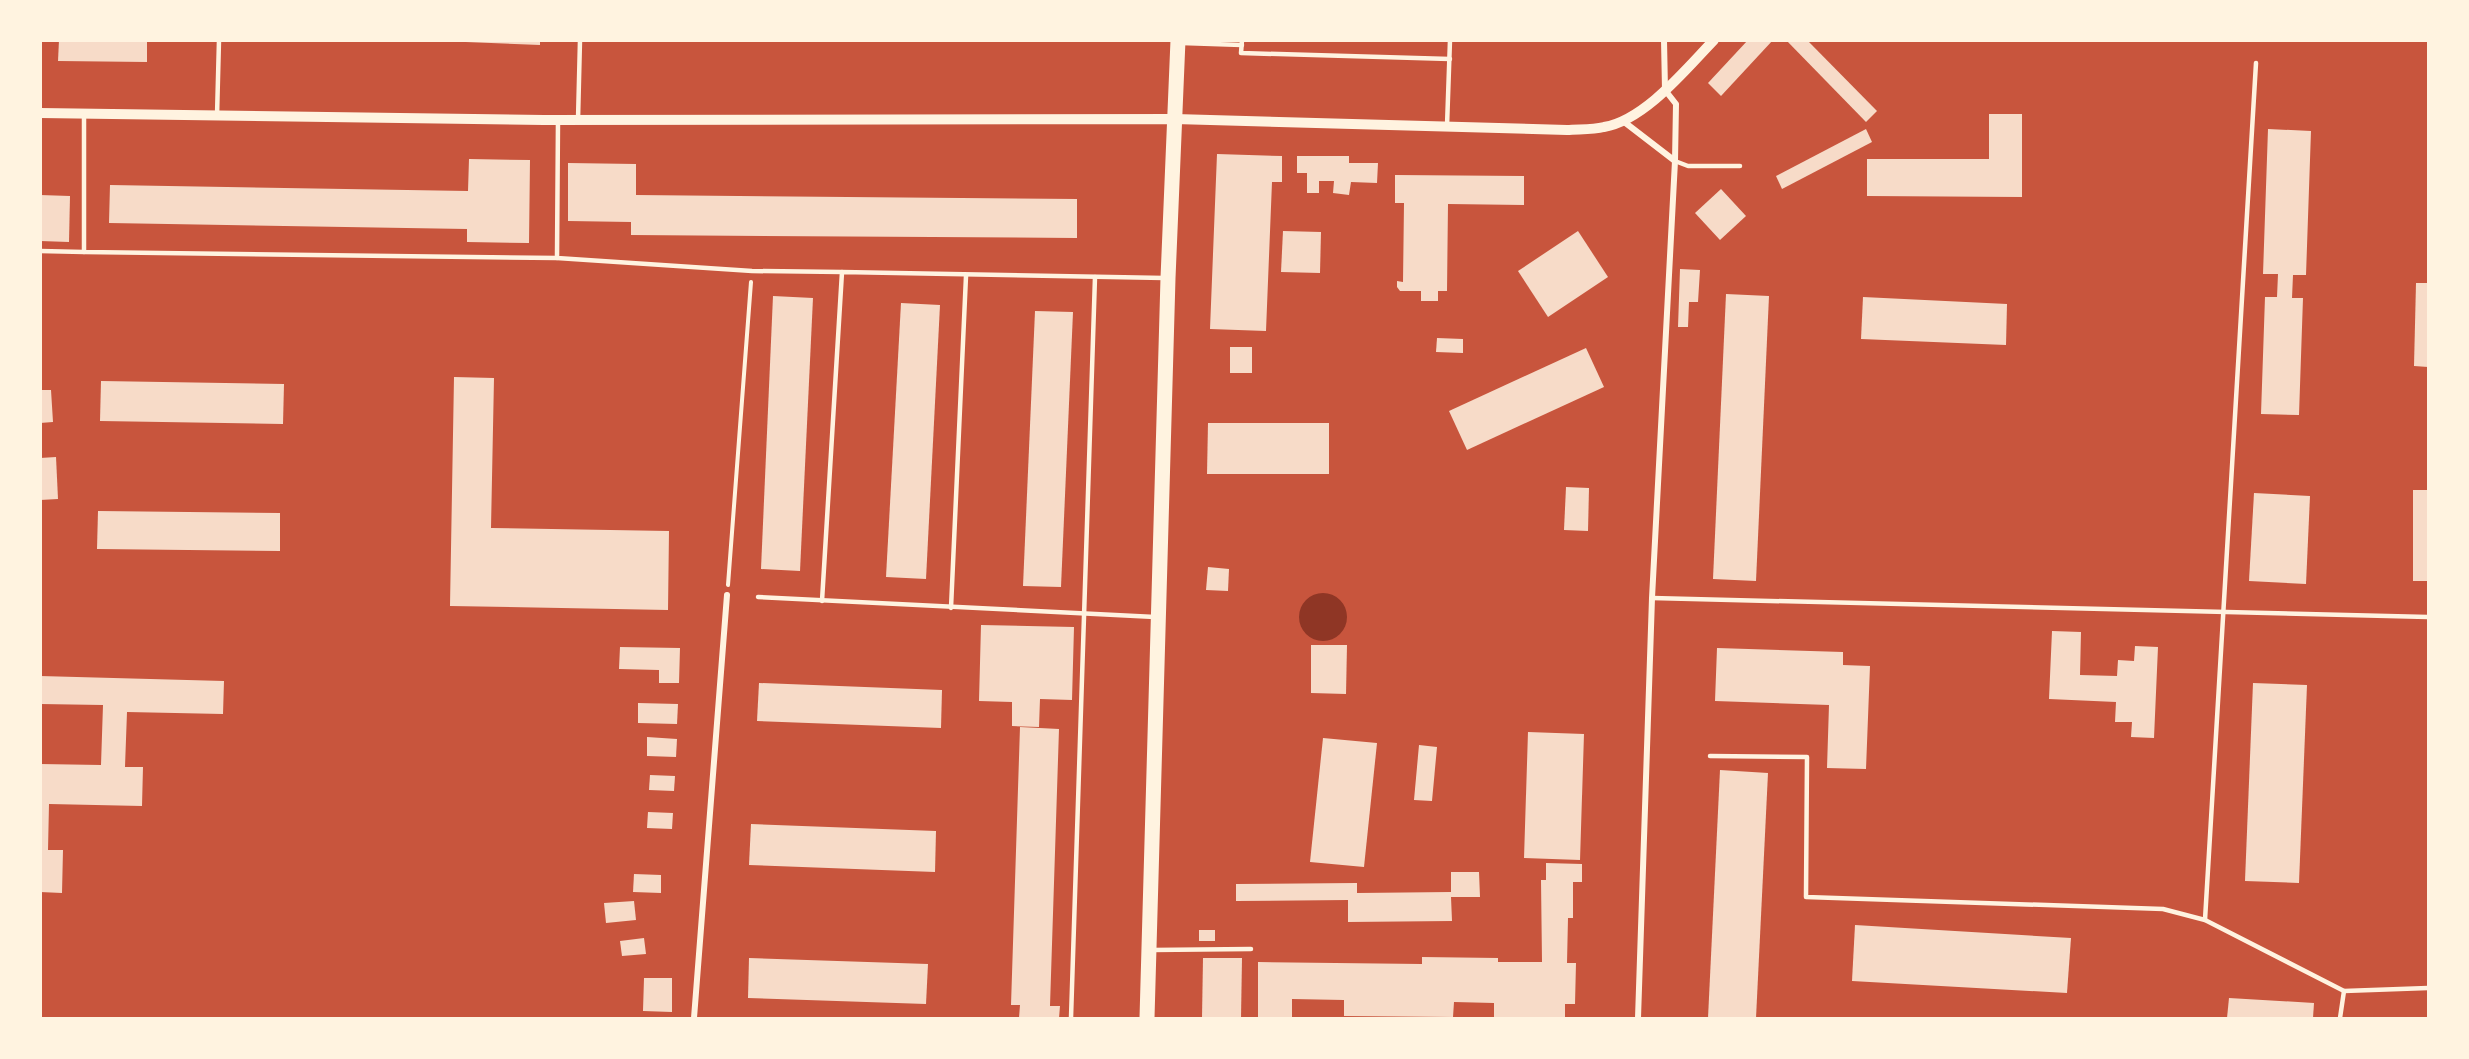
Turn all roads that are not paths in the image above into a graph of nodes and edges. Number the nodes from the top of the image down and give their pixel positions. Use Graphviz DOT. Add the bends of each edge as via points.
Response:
graph roads {
  1 [pos="219,40"];
  2 [pos="580,40"];
  3 [pos="1450,40"];
  4 [pos="1664,40"];
  5 [pos="1714,40"];
  6 [pos="1178,42"];
  7 [pos="1242,43"];
  8 [pos="1450,59"];
  9 [pos="2256,63"];
  10 [pos="1665,90"];
  11 [pos="40,113"];
  12 [pos="84,115"];
  13 [pos="217,116"];
  14 [pos="1175,119"];
  15 [pos="558,120"];
  16 [pos="578,120"];
  17 [pos="1623,121"];
  18 [pos="1447,126"];
  19 [pos="1675,161"];
  20 [pos="1740,166"];
  21 [pos="40,250"];
  22 [pos="84,252"];
  23 [pos="557,258"];
  24 [pos="842,273"];
  25 [pos="966,276"];
  26 [pos="1095,278"];
  27 [pos="1168,278"];
  28 [pos="727,595"];
  29 [pos="758,597"];
  30 [pos="1652,598"];
  31 [pos="822,601"];
  32 [pos="951,608"];
  33 [pos="1083,612"];
  34 [pos="2222,614"];
  35 [pos="2428,616"];
  36 [pos="1158,618"];
  37 [pos="1710,756"];
  38 [pos="2205,920"];
  39 [pos="1251,949"];
  40 [pos="1149,950"];
  41 [pos="2428,988"];
  42 [pos="2344,991"];
  43 [pos="694,1018"];
  44 [pos="1071,1018"];
  45 [pos="1147,1018"];
  46 [pos="1638,1018"];
  47 [pos="2340,1018"];
  1 -- 13 [label="lane"];
  2 -- 16 [label="lane"];
  3 -- 8 [label="lane"];
  4 -- 10 [label="street"];
  5 -- 10 [label="street"];
  6 -- 7 [label="lane"];
  6 -- 14 [label="main road"];
  7 -- 8 [label="lane" via="1241,53"];
  8 -- 18 [label="lane"];
  9 -- 34 [label="lane"];
  10 -- 17 [label="street"];
  10 -- 19 [label="street" via="1676,104"];
  11 -- 12 [label="street"];
  12 -- 13 [label="street"];
  12 -- 22 [label="lane"];
  13 -- 15 [label="street"];
  14 -- 16 [label="street"];
  14 -- 18 [label="street"];
  14 -- 27 [label="main road"];
  15 -- 16 [label="street"];
  15 -- 23 [label="lane"];
  17 -- 18 [label="street" via="1605,127 1567,130"];
  17 -- 19 [label="street"];
  19 -- 20 [label="lane" via="1688,166"];
  19 -- 30 [label="street"];
  21 -- 22 [label="lane"];
  22 -- 23 [label="lane"];
  23 -- 24 [label="lane"];
  24 -- 25 [label="lane"];
  24 -- 31 [label="lane"];
  25 -- 26 [label="lane"];
  25 -- 32 [label="lane"];
  26 -- 27 [label="lane"];
  26 -- 33 [label="lane"];
  27 -- 36 [label="main road"];
  28 -- 43 [label="street"];
  29 -- 31 [label="lane"];
  30 -- 34 [label="lane"];
  30 -- 46 [label="street"];
  31 -- 32 [label="lane"];
  32 -- 33 [label="lane"];
  33 -- 36 [label="lane"];
  33 -- 44 [label="lane"];
  34 -- 35 [label="lane"];
  34 -- 38 [label="lane"];
  36 -- 40 [label="main road"];
  37 -- 38 [label="lane" via="1807,757 1806,897 2163,909"];
  38 -- 42 [label="lane"];
  39 -- 40 [label="lane"];
  40 -- 45 [label="main road"];
  41 -- 42 [label="lane"];
  42 -- 47 [label="lane"];
}
